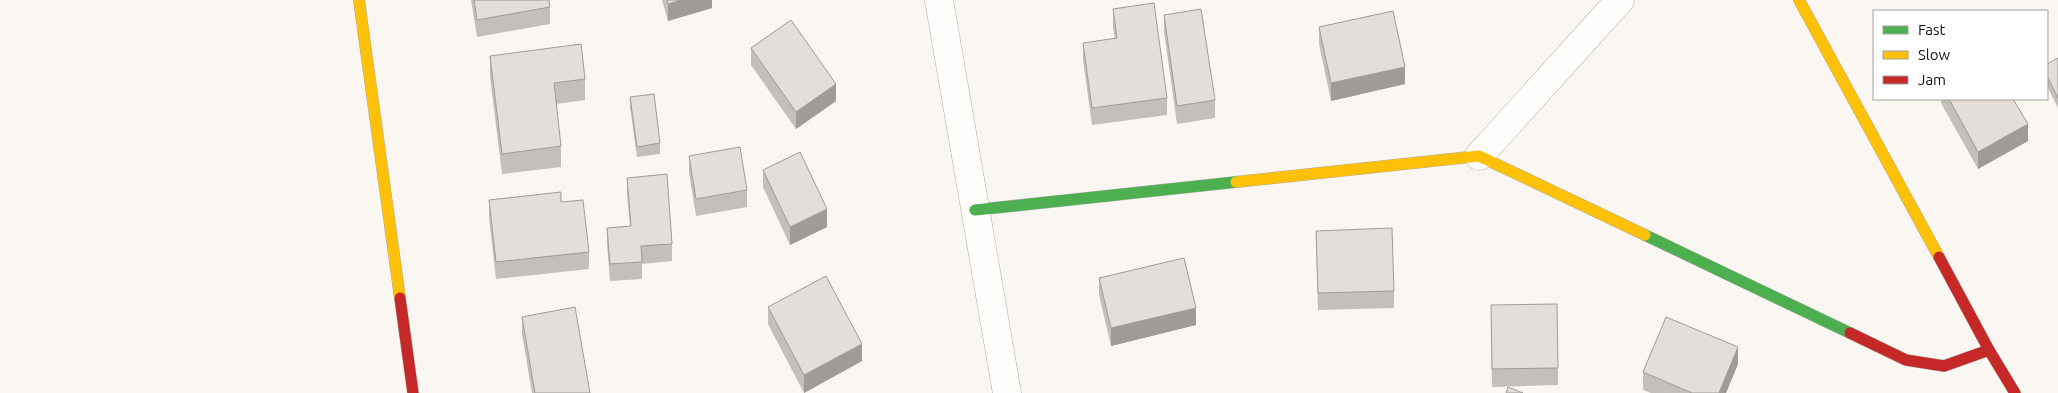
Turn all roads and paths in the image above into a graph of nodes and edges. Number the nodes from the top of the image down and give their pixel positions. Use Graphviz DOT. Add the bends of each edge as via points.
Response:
graph roads {
  1 [pos="359,0"];
  2 [pos="939,0"];
  3 [pos="1620,0"];
  4 [pos="1799,0"];
  5 [pos="1479,156"];
  6 [pos="975,210"];
  7 [pos="1989,350"];
  8 [pos="413,393"];
  9 [pos="1007,393"];
  10 [pos="2015,393"];
  1 -- 8 [label="street"];
  2 -- 6 [label="street"];
  3 -- 5 [label="street"];
  4 -- 7 [label="street"];
  5 -- 6 [label="street"];
  5 -- 7 [label="street" via="1906,360 1944,366"];
  6 -- 9 [label="street"];
  7 -- 10 [label="street"];
}
